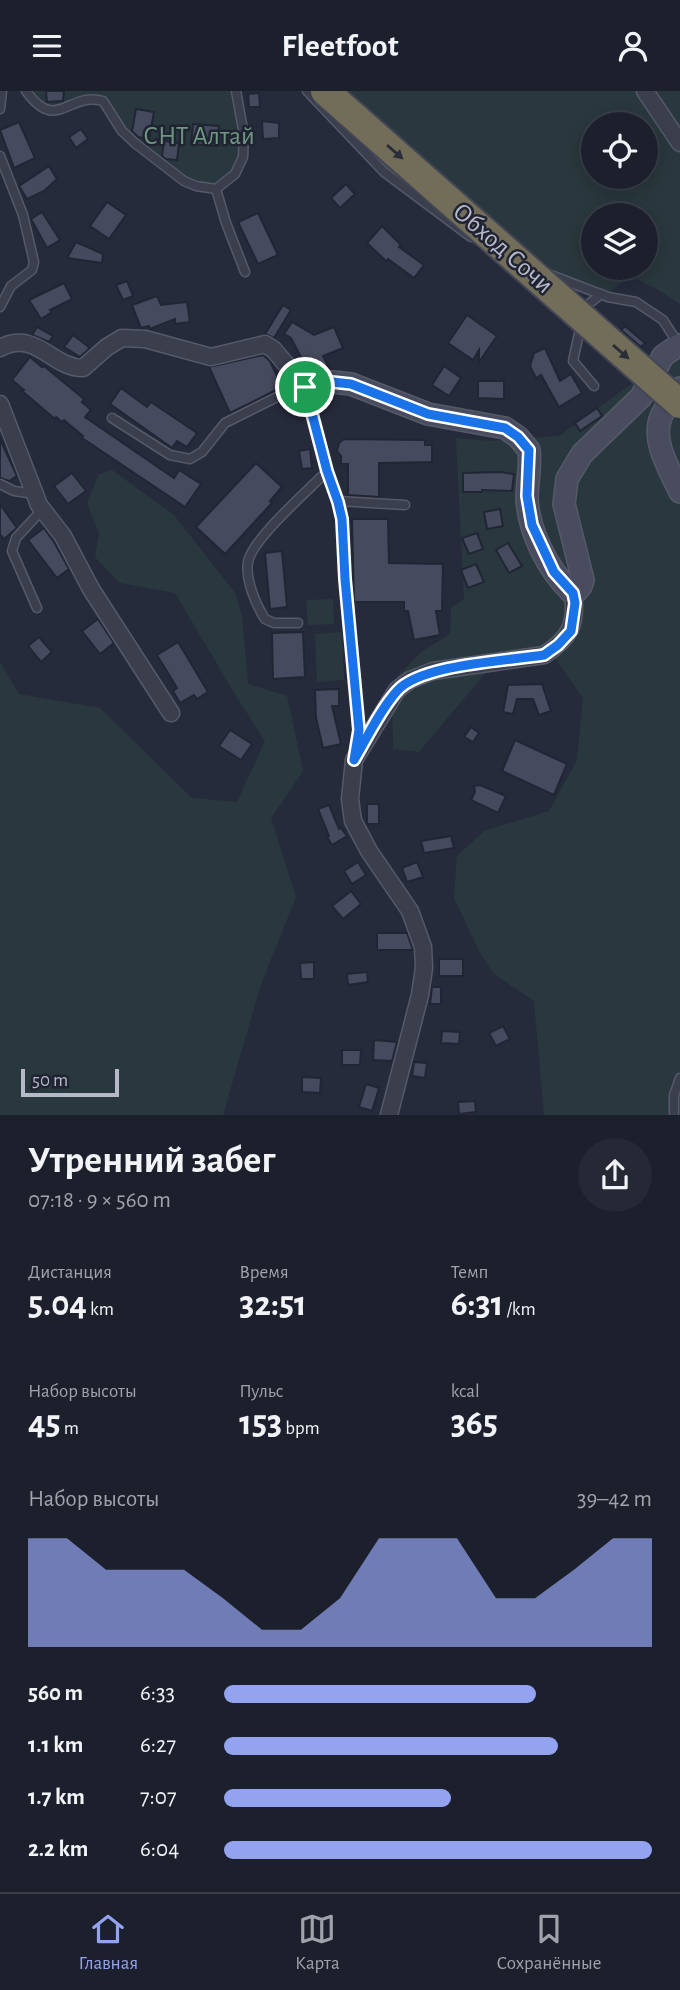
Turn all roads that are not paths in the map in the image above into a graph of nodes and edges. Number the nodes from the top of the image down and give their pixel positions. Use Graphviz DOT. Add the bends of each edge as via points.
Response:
graph roads {
  1 [pos="2,91"];
  2 [pos="26,91"];
  3 [pos="236,91"];
  4 [pos="307,91"];
  5 [pos="326,91"];
  6 [pos="645,91"];
  7 [pos="0,109"];
  8 [pos="680,143"];
  9 [pos="0,156"];
  10 [pos="216,189"];
  11 [pos="478,241"];
  12 [pos="488,248"];
  13 [pos="245,272"];
  14 [pos="601,294"];
  15 [pos="0,307"];
  16 [pos="3,342"];
  17 [pos="680,345"];
  18 [pos="303,386"];
  19 [pos="594,386"];
  20 [pos="680,388"];
  21 [pos="0,404"];
  22 [pos="680,404"];
  23 [pos="112,418"];
  24 [pos="327,471"];
  25 [pos="0,484"];
  26 [pos="680,492"];
  27 [pos="35,494"];
  28 [pos="338,502"];
  29 [pos="405,505"];
  30 [pos="42,510"];
  31 [pos="573,593"];
  32 [pos="37,608"];
  33 [pos="299,623"];
  34 [pos="171,713"];
  35 [pos="354,760"];
  36 [pos="680,1078"];
  37 [pos="389,1115"];
  38 [pos="674,1115"];
  1 -- 7 [label="lane"];
  2 -- 10 [label="lane" via="46,110 84,100 103,101 136,144 184,181"];
  3 -- 10 [label="lane" via="243,157 235,174"];
  4 -- 11 [label="lane" via="384,172"];
  5 -- 22 [label="highway, Обход Сочи, one-way, bridge"];
  6 -- 8 [label="street"];
  9 -- 15 [label="lane" via="23,215 34,263 32,270 11,286"];
  10 -- 13 [label="lane"];
  12 -- 14 [label="lane"];
  14 -- 17 [label="lane" via="636,302 663,320"];
  14 -- 19 [label="lane" via="584,308 573,361"];
  16 -- 18 [label="street" via="33,345 74,368 83,368 107,347 134,336 211,357 265,344"];
  17 -- 31 [label="street" via="663,356 641,397 582,454 567,479 564,504 583,580 579,591"];
  18 -- 23 [label="lane" via="225,423 202,452 190,459 170,455"];
  18 -- 24 [label="lane"];
  18 -- 31 [label="street" via="351,384 428,414 505,428 518,437 529,450 527,496 532,525 554,572"];
  20 -- 26 [label="street" via="661,415 657,430"];
  21 -- 27 [label="street"];
  24 -- 28 [label="lane"];
  24 -- 33 [label="lane" via="257,543 248,563 265,619"];
  25 -- 27 [label="lane"];
  27 -- 30 [label="street"];
  28 -- 29 [label="lane"];
  28 -- 35 [label="lane" via="359,730"];
  30 -- 32 [label="lane" via="16,538 12,551"];
  30 -- 34 [label="street" via="64,536 91,589"];
  31 -- 35 [label="street" via="571,631 558,645 544,655 433,671 410,680 397,690"];
  35 -- 37 [label="street" via="350,799 354,821 410,911 423,947 420,995"];
  36 -- 38 [label="lane"];
}
